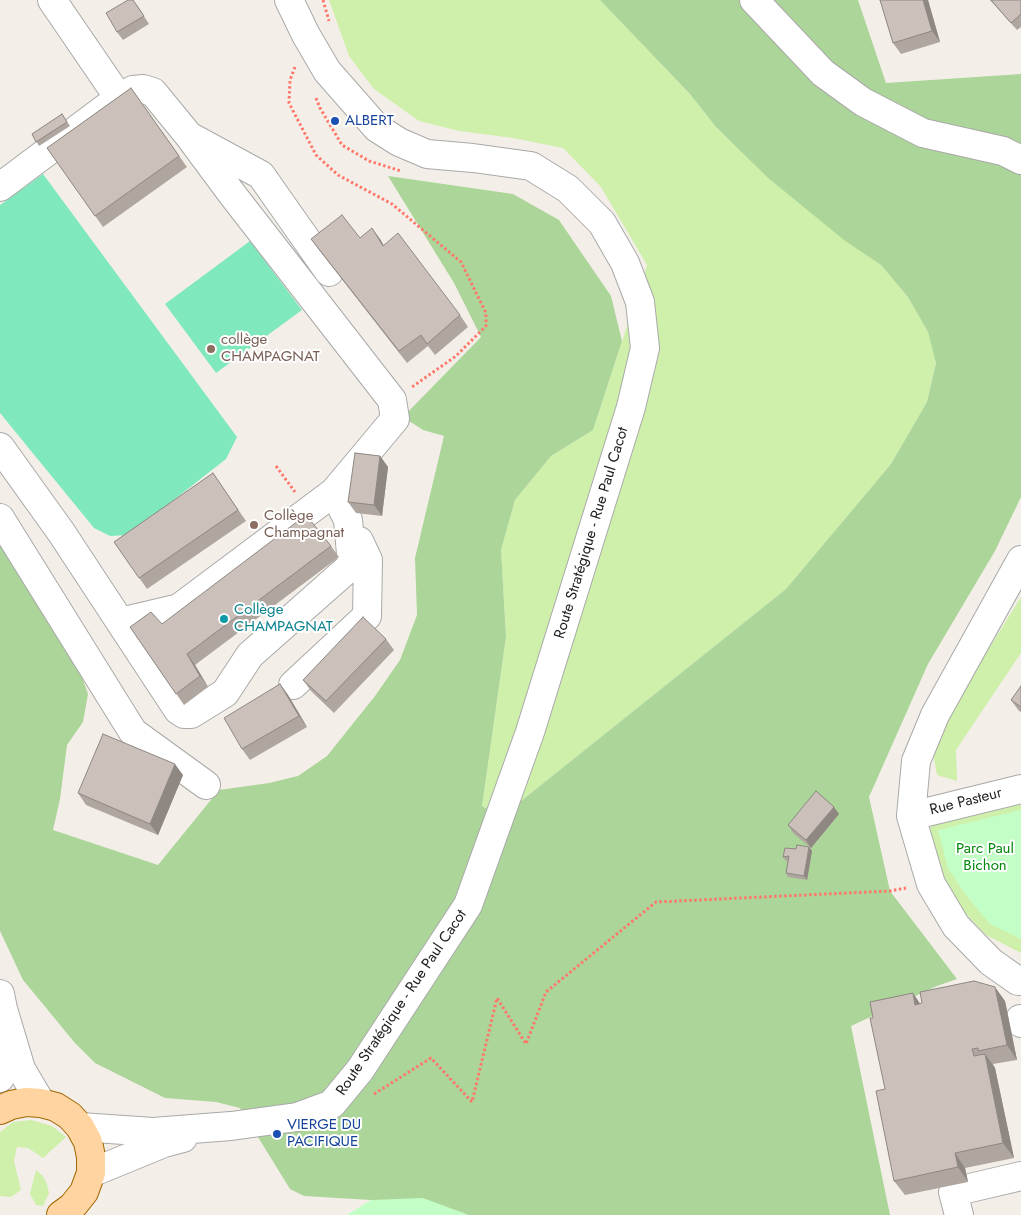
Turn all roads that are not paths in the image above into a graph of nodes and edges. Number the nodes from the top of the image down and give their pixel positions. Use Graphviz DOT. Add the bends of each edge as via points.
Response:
graph roads {
  1 [pos="52,0"];
  2 [pos="289,0"];
  3 [pos="754,0"];
  4 [pos="119,98"];
  5 [pos="189,136"];
  6 [pos="1021,160"];
  7 [pos="0,188"];
  8 [pos="329,272"];
  9 [pos="0,447"];
  10 [pos="334,492"];
  11 [pos="0,518"];
  12 [pos="348,520"];
  13 [pos="1021,560"];
  14 [pos="120,622"];
  15 [pos="293,685"];
  16 [pos="206,784"];
  17 [pos="1021,789"];
  18 [pos="911,816"];
  19 [pos="1021,981"];
  20 [pos="1,1001"];
  21 [pos="0,1078"];
  22 [pos="41,1103"];
  23 [pos="0,1110"];
  24 [pos="232,1126"];
  25 [pos="80,1128"];
  26 [pos="91,1173"];
  27 [pos="1021,1176"];
  28 [pos="69,1212"];
  29 [pos="959,1215"];
  1 -- 4 [label="street"];
  2 -- 24 [label="street, Route Stratégique - Rue Paul Cacot" via="327,71 377,128 427,154 531,166 568,189 602,223 625,263 640,302 646,348 631,407 530,732 468,905 360,1070 332,1104 298,1118"];
  3 -- 6 [label="street" via="823,73 863,102 923,132 1003,151"];
  4 -- 5 [label="street" via="133,90 153,92"];
  4 -- 7 [label="street"];
  5 -- 8 [label="street" via="261,175"];
  5 -- 10 [label="street" via="392,400 395,419"];
  9 -- 14 [label="street"];
  10 -- 12 [label="street"];
  10 -- 14 [label="street" via="180,608"];
  11 -- 16 [label="street" via="133,732"];
  12 -- 14 [label="street" via="352,565 250,655 225,693 191,714 178,710"];
  12 -- 15 [label="street" via="368,560 367,616"];
  13 -- 18 [label="street" via="935,715 916,761"];
  17 -- 18 [label="street, Rue Pasteur"];
  18 -- 19 [label="street" via="931,884 956,926 992,962"];
  20 -- 21 [label="street"];
  20 -- 22 [label="street" via="22,1069"];
  22 -- 23 [label="main road" via="26,1102"];
  22 -- 25 [label="main road" via="63,1111"];
  24 -- 25 [label="street, Route Stratégique - Rue Paul Cacot" via="154,1132"];
  24 -- 26 [label="street, Route Stratégique - Rue Paul Cacot" via="164,1143"];
  25 -- 26 [label="main road" via="88,1142"];
  26 -- 28 [label="main road" via="84,1192"];
  27 -- 29 [label="street" via="953,1192"];
}
